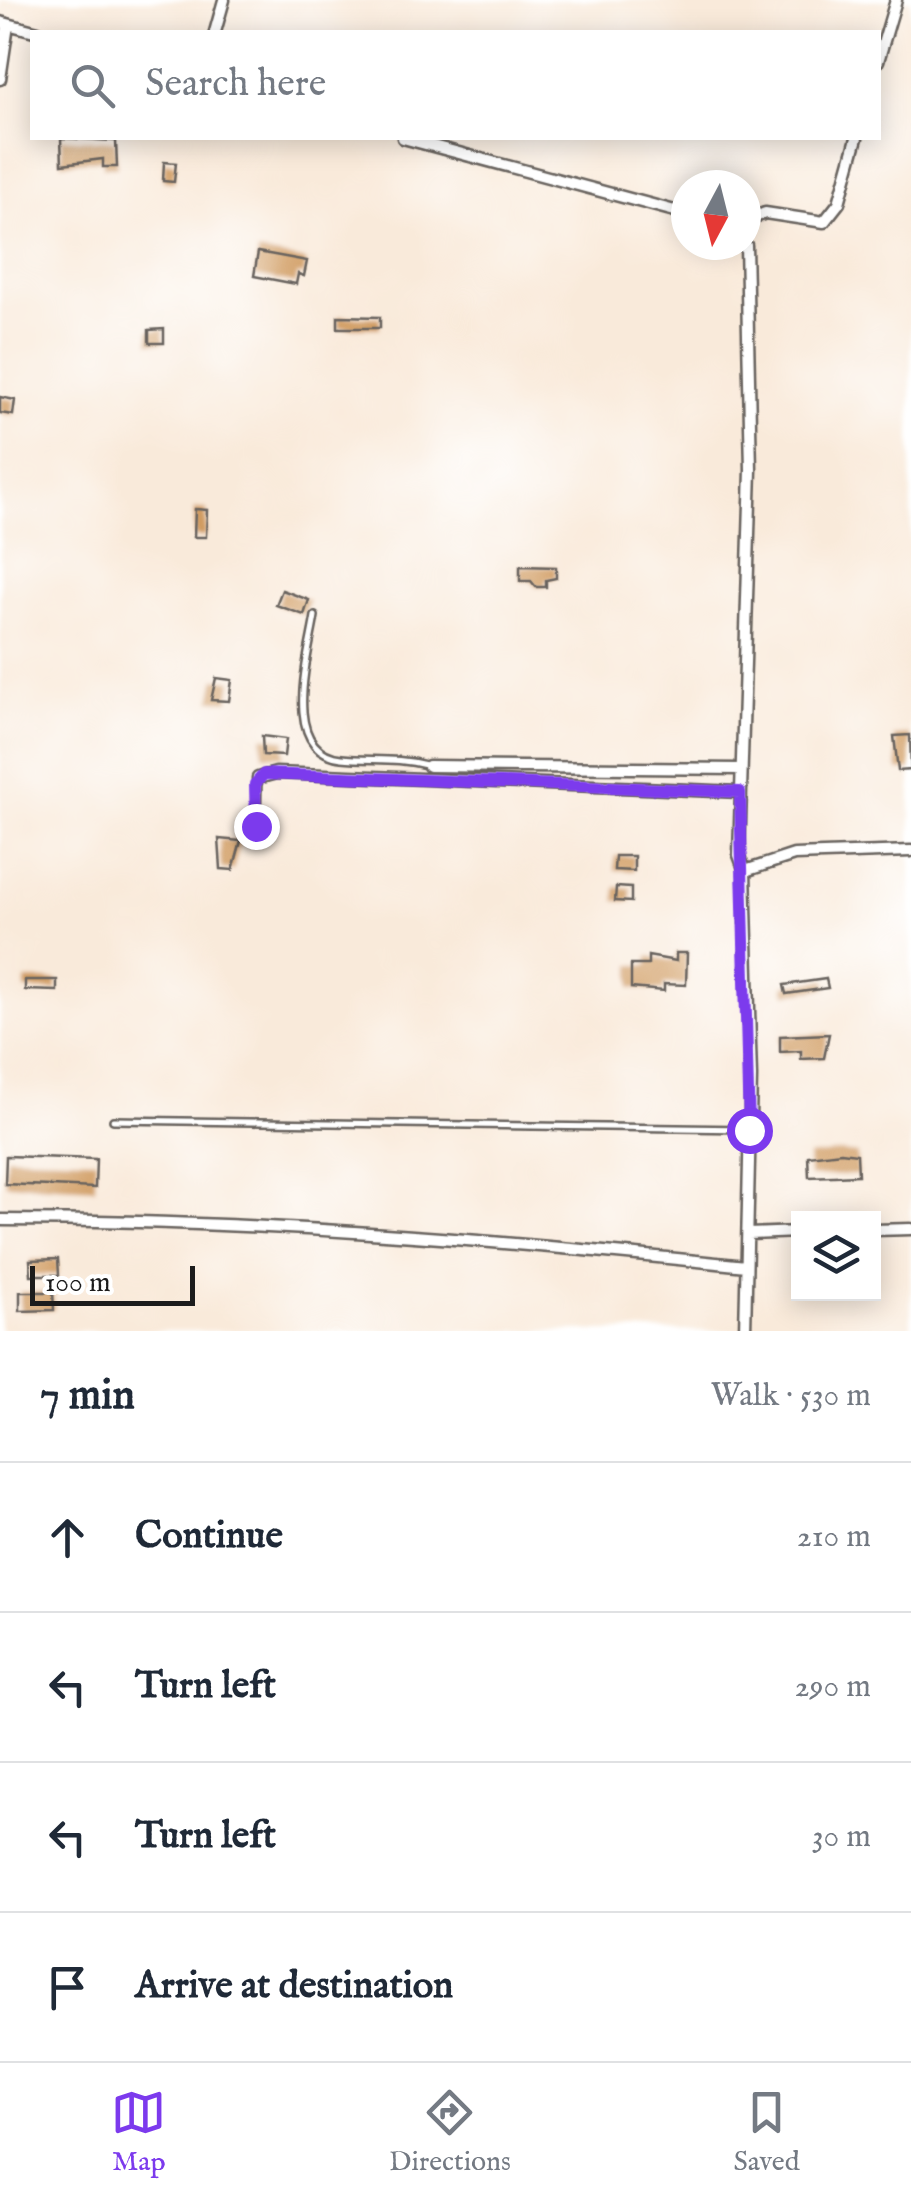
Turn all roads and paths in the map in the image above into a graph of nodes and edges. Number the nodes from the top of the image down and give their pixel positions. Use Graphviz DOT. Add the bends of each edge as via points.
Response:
graph roads {
  1 [pos="224,0"];
  2 [pos="896,0"];
  3 [pos="4,23"];
  4 [pos="30,30"];
  5 [pos="216,30"];
  6 [pos="881,52"];
  7 [pos="0,78"];
  8 [pos="411,140"];
  9 [pos="856,140"];
  10 [pos="671,210"];
  11 [pos="761,215"];
  12 [pos="746,260"];
  13 [pos="315,616"];
  14 [pos="429,766"];
  15 [pos="741,769"];
  16 [pos="258,778"];
  17 [pos="740,792"];
  18 [pos="256,826"];
  19 [pos="911,851"];
  20 [pos="745,871"];
  21 [pos="113,1120"];
  22 [pos="749,1130"];
  23 [pos="0,1220"];
  24 [pos="911,1228"];
  25 [pos="881,1230"];
  26 [pos="791,1232"];
  27 [pos="748,1234"];
  28 [pos="746,1266"];
  29 [pos="745,1331"];
  1 -- 5 [label="street"];
  2 -- 6 [label="street"];
  3 -- 4 [label="street"];
  3 -- 7 [label="street"];
  8 -- 10 [label="street"];
  9 -- 11 [label="street" via="839,203 824,222"];
  12 -- 15 [label="street" via="751,454"];
  13 -- 14 [label="lane" via="303,698 313,744 342,758 403,758"];
  14 -- 15 [label="street"];
  15 -- 17 [label="street"];
  16 -- 17 [label="street" via="276,773"];
  16 -- 18 [label="lane"];
  17 -- 20 [label="street"];
  19 -- 20 [label="street" via="794,855"];
  20 -- 22 [label="street"];
  21 -- 22 [label="lane"];
  22 -- 27 [label="street"];
  23 -- 28 [label="street" via="438,1235"];
  24 -- 25 [label="street"];
  26 -- 27 [label="street"];
  27 -- 28 [label="street"];
  28 -- 29 [label="street"];
}
